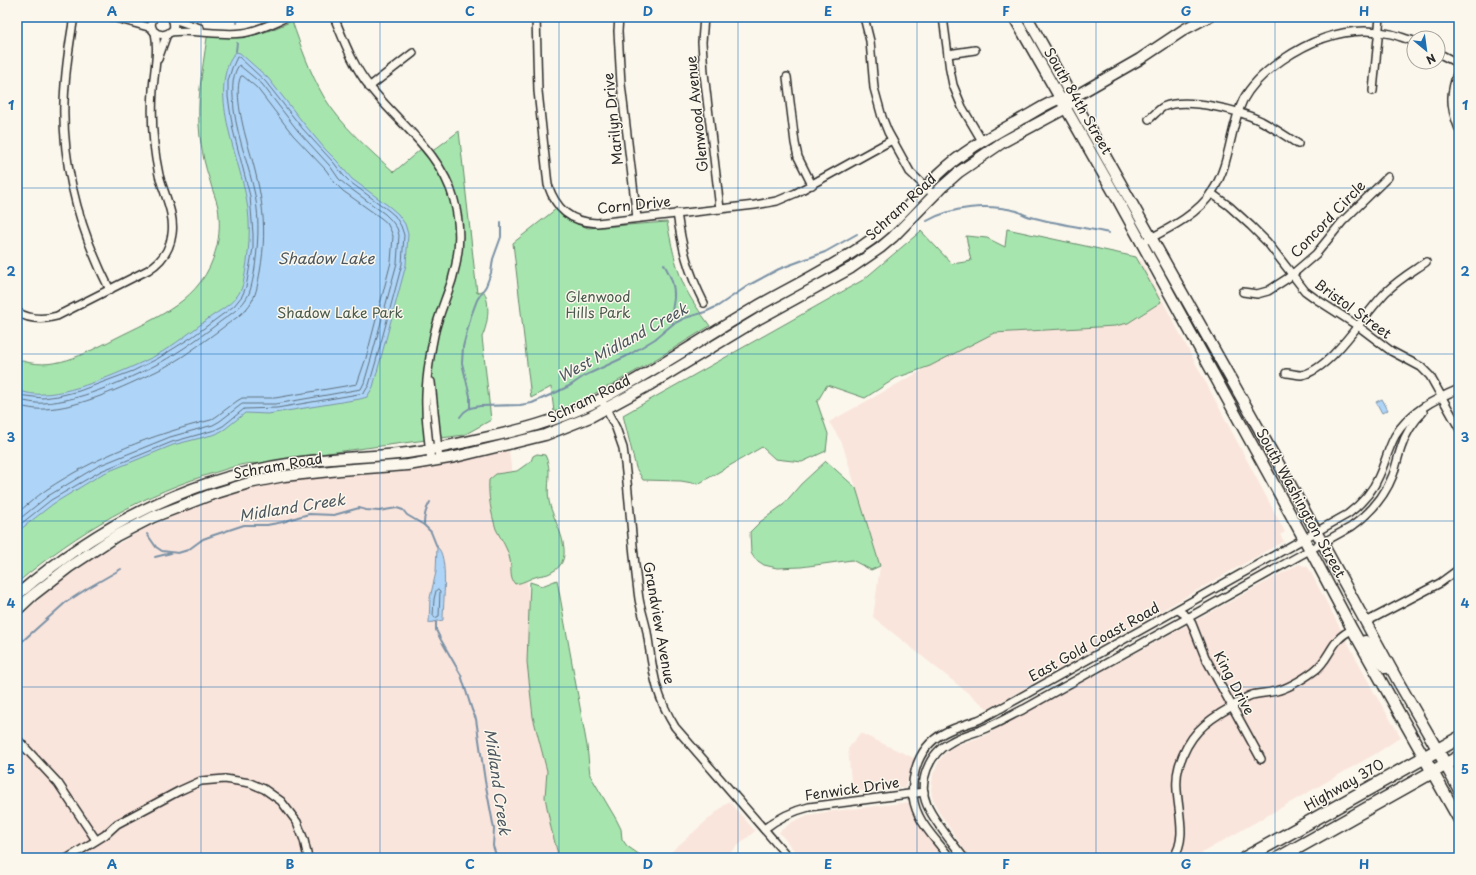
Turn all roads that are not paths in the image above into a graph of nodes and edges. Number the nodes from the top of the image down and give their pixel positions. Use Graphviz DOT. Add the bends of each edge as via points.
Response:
graph roads {
  1 [pos="74,17"];
  2 [pos="150,17"];
  3 [pos="154,17"];
  4 [pos="287,17"];
  5 [pos="334,17"];
  6 [pos="536,17"];
  7 [pos="619,17"];
  8 [pos="704,17"];
  9 [pos="864,17"];
  10 [pos="943,17"];
  11 [pos="1014,17"];
  12 [pos="1027,17"];
  13 [pos="1208,17"];
  14 [pos="1380,17"];
  15 [pos="116,18"];
  16 [pos="172,18"];
  17 [pos="154,30"];
  18 [pos="214,32"];
  19 [pos="1378,32"];
  20 [pos="169,33"];
  21 [pos="1406,39"];
  22 [pos="975,50"];
  23 [pos="413,53"];
  24 [pos="948,54"];
  25 [pos="1446,57"];
  26 [pos="1459,64"];
  27 [pos="156,65"];
  28 [pos="1459,68"];
  29 [pos="787,77"];
  30 [pos="370,87"];
  31 [pos="1373,91"];
  32 [pos="1072,98"];
  33 [pos="1063,103"];
  34 [pos="1238,113"];
  35 [pos="1149,119"];
  36 [pos="1459,129"];
  37 [pos="892,140"];
  38 [pos="982,141"];
  39 [pos="1298,144"];
  40 [pos="1388,177"];
  41 [pos="812,185"];
  42 [pos="925,188"];
  43 [pos="1212,193"];
  44 [pos="934,196"];
  45 [pos="1123,197"];
  46 [pos="720,209"];
  47 [pos="677,213"];
  48 [pos="637,218"];
  49 [pos="1146,240"];
  50 [pos="1426,262"];
  51 [pos="1291,275"];
  52 [pos="110,290"];
  53 [pos="1243,292"];
  54 [pos="704,303"];
  55 [pos="17,312"];
  56 [pos="1358,326"];
  57 [pos="1286,373"];
  58 [pos="1459,389"];
  59 [pos="1442,397"];
  60 [pos="601,399"];
  61 [pos="606,409"];
  62 [pos="1459,428"];
  63 [pos="434,449"];
  64 [pos="435,461"];
  65 [pos="1317,533"];
  66 [pos="1304,540"];
  67 [pos="1322,543"];
  68 [pos="1310,550"];
  69 [pos="1459,570"];
  70 [pos="1325,578"];
  71 [pos="17,595"];
  72 [pos="1186,605"];
  73 [pos="17,610"];
  74 [pos="1178,610"];
  75 [pos="1188,617"];
  76 [pos="1366,622"];
  77 [pos="1352,630"];
  78 [pos="1399,683"];
  79 [pos="1018,699"];
  80 [pos="1232,706"];
  81 [pos="1024,709"];
  82 [pos="17,738"];
  83 [pos="1459,738"];
  84 [pos="1459,745"];
  85 [pos="1442,757"];
  86 [pos="1459,757"];
  87 [pos="1261,759"];
  88 [pos="1429,764"];
  89 [pos="1459,789"];
  90 [pos="924,792"];
  91 [pos="912,793"];
  92 [pos="1459,819"];
  93 [pos="764,829"];
  94 [pos="96,840"];
  95 [pos="68,858"];
  96 [pos="308,858"];
  97 [pos="789,858"];
  98 [pos="950,858"];
  99 [pos="964,858"];
  100 [pos="1173,858"];
  101 [pos="1245,858"];
  102 [pos="1279,858"];
  1 -- 52 [label="street" via="65,89 67,160 85,233"];
  2 -- 15 [label="street"];
  3 -- 17 [label="street"];
  4 -- 18 [label="street" via="249,32"];
  5 -- 30 [label="street" via="353,61"];
  6 -- 48 [label="street, Corn Drive" via="538,91 548,185 552,194 560,208 580,220 596,223"];
  7 -- 48 [label="street, Marilyn Drive" via="621,84"];
  8 -- 46 [label="street, Glenwood Avenue" via="704,73"];
  9 -- 37 [label="street" via="870,41 876,96"];
  10 -- 24 [label="street"];
  11 -- 33 [label="main road, South 84th Street"];
  12 -- 32 [label="main road, South 84th Street"];
  13 -- 32 [label="main road, Schram Road"];
  14 -- 19 [label="street"];
  15 -- 17 [label="street"];
  16 -- 18 [label="street"];
  16 -- 20 [label="street" via="173,28"];
  17 -- 20 [label="street" via="162,35"];
  17 -- 27 [label="street" via="157,45"];
  18 -- 20 [label="street"];
  19 -- 21 [label="street"];
  19 -- 31 [label="street"];
  19 -- 34 [label="street" via="1361,31 1331,36 1293,53 1263,74 1252,86"];
  20 -- 27 [label="street"];
  22 -- 24 [label="street"];
  23 -- 30 [label="street"];
  24 -- 38 [label="street" via="954,89"];
  25 -- 26 [label="street"];
  27 -- 52 [label="street" via="152,102 153,132 160,175 173,221 172,239 166,252 154,266"];
  28 -- 36 [label="street" via="1452,89 1451,105"];
  29 -- 41 [label="street" via="798,157"];
  30 -- 63 [label="street" via="432,154 447,180 455,205 459,231 458,255 436,327 429,370"];
  32 -- 33 [label="main road, Schram Road"];
  32 -- 45 [label="main road, South 84th Street"];
  33 -- 38 [label="main road, Schram Road"];
  33 -- 44 [label="main road, Schram Road" via="986,152 959,172"];
  33 -- 45 [label="main road, South 84th Street"];
  34 -- 35 [label="street" via="1188,103 1162,108"];
  34 -- 39 [label="street" via="1259,120"];
  34 -- 43 [label="street" via="1226,161"];
  37 -- 41 [label="street, Corn Drive"];
  37 -- 42 [label="street" via="910,172"];
  38 -- 42 [label="main road, Schram Road" via="952,163"];
  40 -- 51 [label="street, Concord Circle" via="1342,222 1316,254"];
  41 -- 46 [label="street, Corn Drive" via="777,201"];
  42 -- 44 [label="street"];
  42 -- 60 [label="main road, Schram Road" via="888,227 853,252"];
  43 -- 49 [label="street" via="1192,214"];
  43 -- 51 [label="street, Bristol Street" via="1252,226"];
  44 -- 61 [label="main road, Schram Road" via="893,237 851,268 760,318"];
  45 -- 49 [label="main road, South Washington Street"];
  46 -- 47 [label="street, Corn Drive"];
  47 -- 48 [label="street, Corn Drive"];
  47 -- 54 [label="street" via="682,248"];
  49 -- 65 [label="main road, South Washington Street"];
  49 -- 66 [label="main road, South Washington Street"];
  50 -- 56 [label="street" via="1387,290"];
  51 -- 53 [label="street, Concord Circle" via="1268,291 1257,294"];
  51 -- 56 [label="street, Bristol Street" via="1316,300"];
  52 -- 55 [label="street" via="49,318 34,319"];
  56 -- 57 [label="street" via="1328,360 1312,371 1301,375"];
  56 -- 59 [label="street, Bristol Street" via="1391,351 1421,367 1430,376"];
  58 -- 59 [label="street"];
  59 -- 62 [label="street, Bristol Street"];
  59 -- 65 [label="street, East Gold Coast Road" via="1430,402 1402,426 1391,444 1379,476 1364,501"];
  59 -- 67 [label="street, East Gold Coast Road" via="1418,417 1411,427 1400,448 1388,486 1372,509 1351,527"];
  60 -- 61 [label="street, Grandview Avenue"];
  60 -- 63 [label="main road, Schram Road" via="530,428"];
  61 -- 64 [label="main road, Schram Road" via="574,425 545,435"];
  61 -- 93 [label="street, Grandview Avenue" via="616,428 622,448 640,602 658,694 675,727"];
  63 -- 64 [label="street"];
  63 -- 71 [label="main road, Schram Road" via="290,464 245,473 205,485 163,500 105,530 48,568"];
  64 -- 73 [label="main road, Schram Road" via="306,473 249,484 210,495 116,536 69,567"];
  65 -- 66 [label="street, East Gold Coast Road"];
  65 -- 67 [label="main road, South Washington Street"];
  66 -- 68 [label="main road, South Washington Street"];
  66 -- 72 [label="street, East Gold Coast Road"];
  67 -- 68 [label="street, East Gold Coast Road"];
  67 -- 76 [label="main road, South Washington Street"];
  68 -- 70 [label="main road, South Washington Street"];
  68 -- 75 [label="street, East Gold Coast Road"];
  69 -- 76 [label="street" via="1440,583"];
  70 -- 76 [label="main road" via="1331,581 1353,619"];
  70 -- 77 [label="main road, South Washington Street"];
  72 -- 74 [label="street, East Gold Coast Road"];
  72 -- 75 [label="street, King Drive"];
  74 -- 75 [label="street"];
  74 -- 79 [label="street, East Gold Coast Road"];
  75 -- 80 [label="street, King Drive" via="1205,657"];
  75 -- 81 [label="street, East Gold Coast Road"];
  76 -- 78 [label="main road, South Washington Street"];
  77 -- 78 [label="main road" via="1360,632 1368,646"];
  77 -- 80 [label="street" via="1335,642 1324,661 1313,672 1282,689 1252,695"];
  77 -- 88 [label="main road, South Washington Street"];
  78 -- 85 [label="main road, South Washington Street"];
  79 -- 81 [label="street"];
  79 -- 91 [label="street, East Gold Coast Road" via="979,720 942,734 929,744 916,767"];
  80 -- 87 [label="street, King Drive"];
  80 -- 100 [label="street" via="1197,731 1178,767 1176,783 1181,837"];
  81 -- 90 [label="street, East Gold Coast Road" via="990,727 946,745 928,767"];
  82 -- 94 [label="street" via="58,783"];
  83 -- 85 [label="highway, Highway 370"];
  84 -- 85 [label="highway"];
  85 -- 86 [label="highway, Highway 370"];
  85 -- 88 [label="highway, Highway 370"];
  85 -- 88 [label="highway, Highway 370"];
  85 -- 89 [label="main road, South Washington Street"];
  88 -- 92 [label="main road, South Washington Street"];
  88 -- 101 [label="highway, Highway 370"];
  88 -- 102 [label="highway, Highway 370"];
  90 -- 91 [label="street, Fenwick Drive"];
  90 -- 99 [label="street" via="932,814"];
  91 -- 93 [label="street, Fenwick Drive" via="809,806 783,816"];
  91 -- 98 [label="street" via="920,818"];
  93 -- 97 [label="street, Grandview Avenue"];
  94 -- 95 [label="street"];
  94 -- 96 [label="street" via="122,826 129,818 200,781 243,780 277,797 289,810 300,828"];
}
